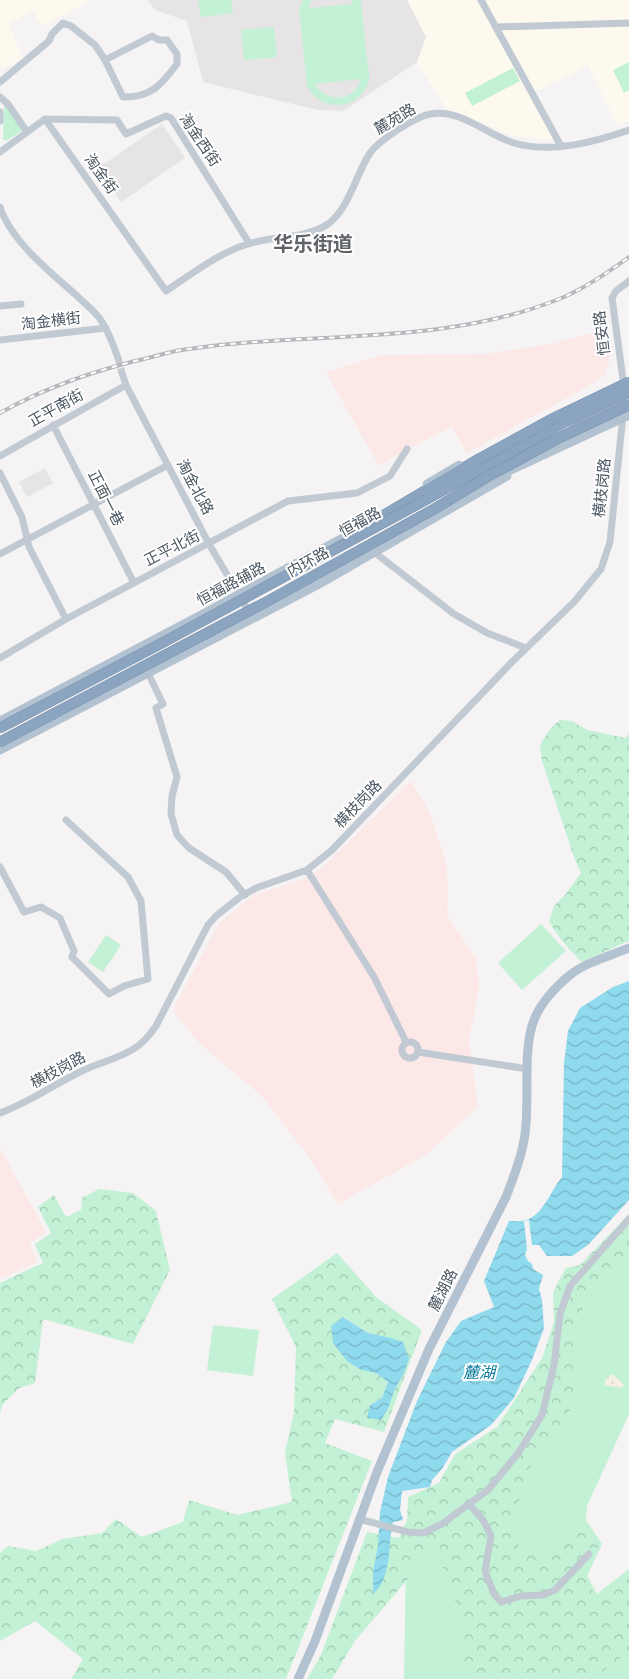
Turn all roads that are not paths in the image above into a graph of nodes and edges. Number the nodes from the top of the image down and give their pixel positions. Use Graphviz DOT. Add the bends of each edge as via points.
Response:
graph roads {
  1 [pos="481,0"];
  2 [pos="629,23"];
  3 [pos="496,26"];
  4 [pos="105,60"];
  5 [pos="0,82"];
  6 [pos="0,97"];
  7 [pos="0,112"];
  8 [pos="45,119"];
  9 [pos="0,121"];
  10 [pos="629,130"];
  11 [pos="28,132"];
  12 [pos="561,146"];
  13 [pos="0,152"];
  14 [pos="0,207"];
  15 [pos="249,243"];
  16 [pos="629,281"];
  17 [pos="166,291"];
  18 [pos="21,304"];
  19 [pos="0,306"];
  20 [pos="106,328"];
  21 [pos="0,340"];
  22 [pos="118,358"];
  23 [pos="620,364"];
  24 [pos="629,370"];
  25 [pos="122,374"];
  26 [pos="627,381"];
  27 [pos="126,385"];
  28 [pos="628,399"];
  29 [pos="626,417"];
  30 [pos="53,425"];
  31 [pos="407,449"];
  32 [pos="552,452"];
  33 [pos="0,456"];
  34 [pos="168,465"];
  35 [pos="0,473"];
  36 [pos="93,504"];
  37 [pos="374,521"];
  38 [pos="27,540"];
  39 [pos="351,543"];
  40 [pos="209,544"];
  41 [pos="360,549"];
  42 [pos="374,552"];
  43 [pos="0,554"];
  44 [pos="351,565"];
  45 [pos="134,584"];
  46 [pos="244,602"];
  47 [pos="66,619"];
  48 [pos="526,648"];
  49 [pos="0,658"];
  50 [pos="148,673"];
  51 [pos="0,721"];
  52 [pos="0,729"];
  53 [pos="0,742"];
  54 [pos="0,750"];
  55 [pos="66,820"];
  56 [pos="0,867"];
  57 [pos="307,870"];
  58 [pos="245,894"];
  59 [pos="629,948"];
  60 [pos="406,1042"];
  61 [pos="418,1052"];
  62 [pos="528,1069"];
  63 [pos="0,1113"];
  64 [pos="629,1220"];
  65 [pos="469,1504"];
  66 [pos="359,1519"];
  67 [pos="590,1554"];
  68 [pos="298,1679"];
  1 -- 3 [label="street"];
  2 -- 3 [label="street"];
  3 -- 12 [label="street"];
  4 -- 4 [label="street" via="123,96 136,97 161,85 177,64 177,54 167,40 152,36"];
  4 -- 5 [label="street" via="95,45 64,23 49,41"];
  6 -- 11 [label="street"];
  7 -- 9 [label="street"];
  8 -- 11 [label="street"];
  8 -- 15 [label="street, 淘金西街" via="117,120 126,134 166,116 170,118"];
  8 -- 17 [label="street, 淘金街"];
  10 -- 12 [label="street, 麓苑路" via="590,142"];
  11 -- 13 [label="street"];
  12 -- 15 [label="street, 麓苑路" via="515,143 446,113 430,114 415,119 380,142 370,153 338,215 328,224 310,233"];
  14 -- 20 [label="street" via="15,235 94,312"];
  15 -- 17 [label="street, 麓苑路"];
  16 -- 23 [label="street, 恒安路" via="612,298"];
  18 -- 19 [label="street"];
  20 -- 21 [label="street, 淘金横街"];
  20 -- 22 [label="street"];
  23 -- 24 [label="street"];
  23 -- 26 [label="street, 恒安路"];
  25 -- 27 [label="street, 淘金北路"];
  26 -- 28 [label="street, 恒安路"];
  26 -- 37 [label="highway, bridge" via="477,460"];
  26 -- 37 [label="main road, 恒福路辅路" via="552,414 461,464"];
  27 -- 30 [label="street, 正平南街"];
  27 -- 34 [label="street, 淘金北路"];
  28 -- 29 [label="street, 恒安路"];
  28 -- 39 [label="main road, 恒福路" via="522,448"];
  28 -- 52 [label="highway, 内环路, bridge" via="567,421"];
  28 -- 53 [label="highway, 内环路, bridge" via="268,602"];
  29 -- 32 [label="main road, 恒福路"];
  29 -- 48 [label="street, 横枝岗路" via="605,561 586,589"];
  30 -- 33 [label="street, 正平南街"];
  30 -- 36 [label="street, 正面一巷"];
  31 -- 40 [label="street, 正平北街" via="390,476 357,493 288,501"];
  32 -- 41 [label="main road, 恒福路" via="471,489"];
  32 -- 42 [label="main road"];
  34 -- 36 [label="street"];
  34 -- 40 [label="street, 淘金北路"];
  35 -- 38 [label="street" via="22,517"];
  36 -- 38 [label="street"];
  36 -- 45 [label="street, 正面一巷"];
  37 -- 39 [label="main road"];
  37 -- 46 [label="main road, 恒福路辅路"];
  38 -- 43 [label="street"];
  38 -- 47 [label="street"];
  39 -- 46 [label="main road, 恒福路"];
  40 -- 45 [label="street, 正平北街"];
  40 -- 46 [label="street, 淘金北路"];
  41 -- 44 [label="main road"];
  41 -- 46 [label="main road, 恒福路"];
  42 -- 44 [label="main road"];
  42 -- 48 [label="street" via="454,614 487,633"];
  44 -- 50 [label="main road"];
  45 -- 47 [label="street, 正平北街"];
  46 -- 51 [label="main road, 恒福路辅路"];
  46 -- 52 [label="main road, 恒福路"];
  46 -- 53 [label="main road, 恒福路"];
  47 -- 49 [label="street, 正平北街"];
  48 -- 57 [label="street, 横枝岗路" via="347,836"];
  50 -- 54 [label="main road"];
  50 -- 58 [label="street" via="163,704 156,708 177,777 171,814 177,835 189,848 226,872"];
  55 -- 56 [label="street" via="128,877 141,901 148,979 109,994 72,957 74,951 60,918 41,908 24,912"];
  57 -- 58 [label="street, 横枝岗路"];
  57 -- 60 [label="street" via="374,977"];
  58 -- 63 [label="street, 横枝岗路" via="208,925 156,1026 138,1046"];
  59 -- 62 [label="main road, 麓湖路" via="570,975 541,1006 531,1028"];
  60 -- 61 [label="street" via="414,1042"];
  60 -- 61 [label="street" via="401,1049 404,1057 412,1058"];
  61 -- 62 [label="street"];
  62 -- 66 [label="main road, 麓湖路" via="525,1134 506,1197 429,1349"];
  64 -- 65 [label="street" via="570,1286 560,1314 554,1365 542,1415 519,1452 488,1490"];
  65 -- 66 [label="street" via="442,1524 423,1532 408,1532"];
  65 -- 67 [label="street" via="491,1536 485,1571 494,1594 501,1602 555,1590"];
  66 -- 68 [label="main road, 麓湖路"];
}
